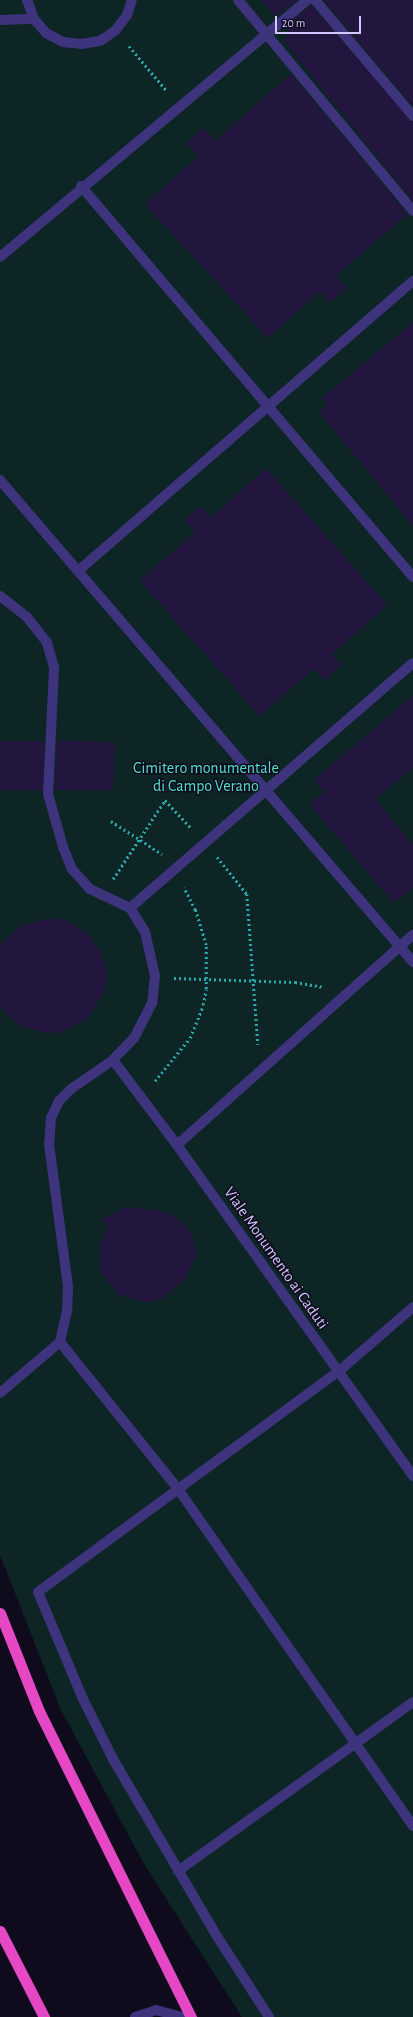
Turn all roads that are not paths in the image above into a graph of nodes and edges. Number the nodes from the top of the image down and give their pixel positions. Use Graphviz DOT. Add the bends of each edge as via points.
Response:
graph roads {
  1 [pos="27,0"];
  2 [pos="132,0"];
  3 [pos="238,0"];
  4 [pos="307,0"];
  5 [pos="315,0"];
  6 [pos="34,19"];
  7 [pos="0,20"];
  8 [pos="266,34"];
  9 [pos="413,116"];
  10 [pos="81,186"];
  11 [pos="413,211"];
  12 [pos="0,257"];
  13 [pos="413,281"];
  14 [pos="269,404"];
  15 [pos="0,480"];
  16 [pos="78,571"];
  17 [pos="413,577"];
  18 [pos="0,596"];
  19 [pos="413,664"];
  20 [pos="266,792"];
  21 [pos="130,908"];
  22 [pos="413,935"];
  23 [pos="400,946"];
  24 [pos="413,962"];
  25 [pos="113,1060"];
  26 [pos="177,1145"];
  27 [pos="413,1307"];
  28 [pos="60,1342"];
  29 [pos="338,1372"];
  30 [pos="0,1393"];
  31 [pos="413,1476"];
  32 [pos="178,1489"];
  33 [pos="0,1613"];
  34 [pos="413,1702"];
  35 [pos="354,1745"];
  36 [pos="413,1826"];
  37 [pos="178,1871"];
  38 [pos="0,1931"];
  39 [pos="44,2017"];
  40 [pos="135,2017"];
  41 [pos="183,2017"];
  42 [pos="191,2017"];
  43 [pos="269,2017"];
  1 -- 6 [label="lane"];
  2 -- 6 [label="lane" via="128,15 115,31 100,40 81,44 63,42 46,33"];
  3 -- 8 [label="lane"];
  4 -- 8 [label="lane"];
  5 -- 9 [label="lane"];
  6 -- 7 [label="lane"];
  8 -- 10 [label="lane"];
  8 -- 11 [label="lane"];
  10 -- 12 [label="lane"];
  10 -- 14 [label="lane"];
  13 -- 14 [label="lane"];
  14 -- 16 [label="lane"];
  14 -- 17 [label="lane"];
  15 -- 16 [label="lane"];
  16 -- 20 [label="lane"];
  18 -- 21 [label="lane" via="27,617 47,643 54,668 48,794 54,823 72,869 90,889"];
  19 -- 20 [label="lane"];
  20 -- 21 [label="lane"];
  20 -- 23 [label="lane"];
  21 -- 25 [label="lane" via="145,932 155,976 152,1003 134,1038"];
  22 -- 23 [label="lane"];
  23 -- 24 [label="lane"];
  23 -- 26 [label="lane"];
  25 -- 26 [label="lane, Viale Monumento ai Caduti"];
  25 -- 28 [label="lane" via="71,1089 59,1101 51,1118 49,1144 68,1287 67,1311"];
  26 -- 29 [label="lane, Viale Monumento ai Caduti"];
  27 -- 29 [label="lane"];
  28 -- 30 [label="lane"];
  28 -- 32 [label="lane"];
  29 -- 31 [label="lane, Viale Monumento ai Caduti"];
  29 -- 32 [label="lane"];
  32 -- 35 [label="lane"];
  32 -- 37 [label="lane" via="38,1592 83,1698 113,1759"];
  33 -- 42 [label="highway" via="40,1711"];
  34 -- 35 [label="lane"];
  35 -- 36 [label="lane"];
  35 -- 37 [label="lane"];
  37 -- 43 [label="lane"];
  38 -- 39 [label="highway"];
  40 -- 41 [label="lane" via="156,2010"];
}
